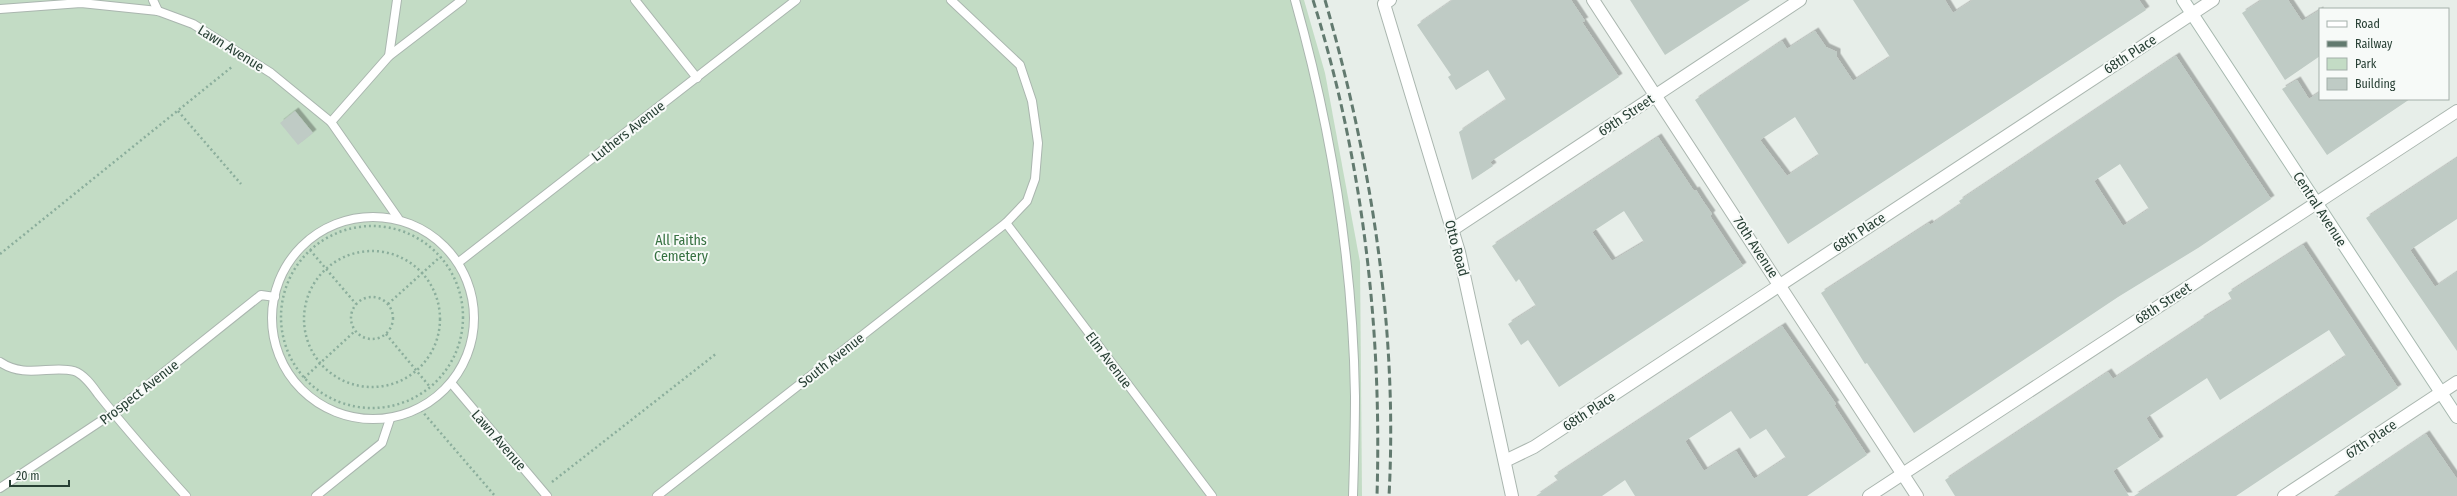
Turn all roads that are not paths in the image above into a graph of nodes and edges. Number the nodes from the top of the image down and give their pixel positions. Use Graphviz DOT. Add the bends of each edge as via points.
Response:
graph roads {
  1 [pos="153,0"];
  2 [pos="397,0"];
  3 [pos="462,0"];
  4 [pos="635,0"];
  5 [pos="796,0"];
  6 [pos="950,0"];
  7 [pos="1295,0"];
  8 [pos="1593,0"];
  9 [pos="1800,0"];
  10 [pos="2183,0"];
  11 [pos="2213,0"];
  12 [pos="1387,2"];
  13 [pos="0,9"];
  14 [pos="158,11"];
  15 [pos="2192,14"];
  16 [pos="389,56"];
  17 [pos="697,78"];
  18 [pos="1655,95"];
  19 [pos="2457,111"];
  20 [pos="331,122"];
  21 [pos="2316,203"];
  22 [pos="398,218"];
  23 [pos="1006,224"];
  24 [pos="1452,230"];
  25 [pos="459,262"];
  26 [pos="1781,286"];
  27 [pos="275,297"];
  28 [pos="0,362"];
  29 [pos="2457,382"];
  30 [pos="452,384"];
  31 [pos="2441,392"];
  32 [pos="113,413"];
  33 [pos="2457,417"];
  34 [pos="390,419"];
  35 [pos="1505,461"];
  36 [pos="1902,475"];
  37 [pos="0,488"];
  38 [pos="544,493"];
  39 [pos="186,496"];
  40 [pos="316,496"];
  41 [pos="657,496"];
  42 [pos="1212,496"];
  43 [pos="1353,496"];
  44 [pos="1512,496"];
  45 [pos="1869,496"];
  46 [pos="1917,496"];
  47 [pos="2284,496"];
  1 -- 14 [label="lane"];
  2 -- 16 [label="lane"];
  3 -- 16 [label="lane"];
  4 -- 17 [label="lane"];
  5 -- 17 [label="lane, Luthers Avenue"];
  6 -- 23 [label="lane, South Avenue" via="1020,65 1032,101 1038,143 1035,179 1027,201"];
  7 -- 43 [label="lane" via="1309,50 1338,199 1349,293 1355,396"];
  8 -- 18 [label="street, 70th Avenue"];
  9 -- 18 [label="street, 69th Street"];
  10 -- 15 [label="street, Central Avenue"];
  11 -- 15 [label="street, 68th Place"];
  12 -- 24 [label="street, Otto Road"];
  13 -- 14 [label="lane, Lawn Avenue" via="81,3"];
  14 -- 20 [label="lane, Lawn Avenue" via="193,24 271,73"];
  15 -- 21 [label="street, Central Avenue"];
  15 -- 26 [label="street, 68th Place" via="1809,265"];
  16 -- 20 [label="lane"];
  17 -- 25 [label="lane, Luthers Avenue"];
  18 -- 24 [label="street, 69th Street"];
  18 -- 26 [label="street, 70th Avenue"];
  19 -- 21 [label="street, 68th Street"];
  20 -- 22 [label="lane, Lawn Avenue"];
  21 -- 31 [label="street, Central Avenue"];
  21 -- 36 [label="street, 68th Street"];
  22 -- 25 [label="lane" via="422,227 443,242"];
  22 -- 27 [label="lane" via="373,215 347,218 324,229 299,251 285,270"];
  23 -- 41 [label="lane, South Avenue"];
  23 -- 42 [label="lane, Elm Avenue"];
  24 -- 35 [label="street, Otto Road"];
  25 -- 30 [label="lane" via="472,292 474,324 466,356"];
  26 -- 35 [label="street, 68th Place" via="1534,447"];
  26 -- 36 [label="street, 70th Avenue"];
  27 -- 32 [label="lane, Prospect Avenue" via="262,295"];
  27 -- 34 [label="lane" via="273,333 282,364 300,390 326,410 357,420"];
  28 -- 32 [label="lane" via="7,368 30,372 75,371 88,382"];
  29 -- 31 [label="street, 67th Place"];
  30 -- 34 [label="lane" via="421,410"];
  30 -- 38 [label="lane, Lawn Avenue"];
  31 -- 33 [label="street, Central Avenue"];
  31 -- 47 [label="street, 67th Place"];
  32 -- 37 [label="lane, Prospect Avenue"];
  32 -- 39 [label="lane"];
  34 -- 40 [label="lane" via="382,443"];
  35 -- 44 [label="street, Otto Road"];
  36 -- 45 [label="street, 68th Street"];
  36 -- 46 [label="street, 70th Avenue"];
}
